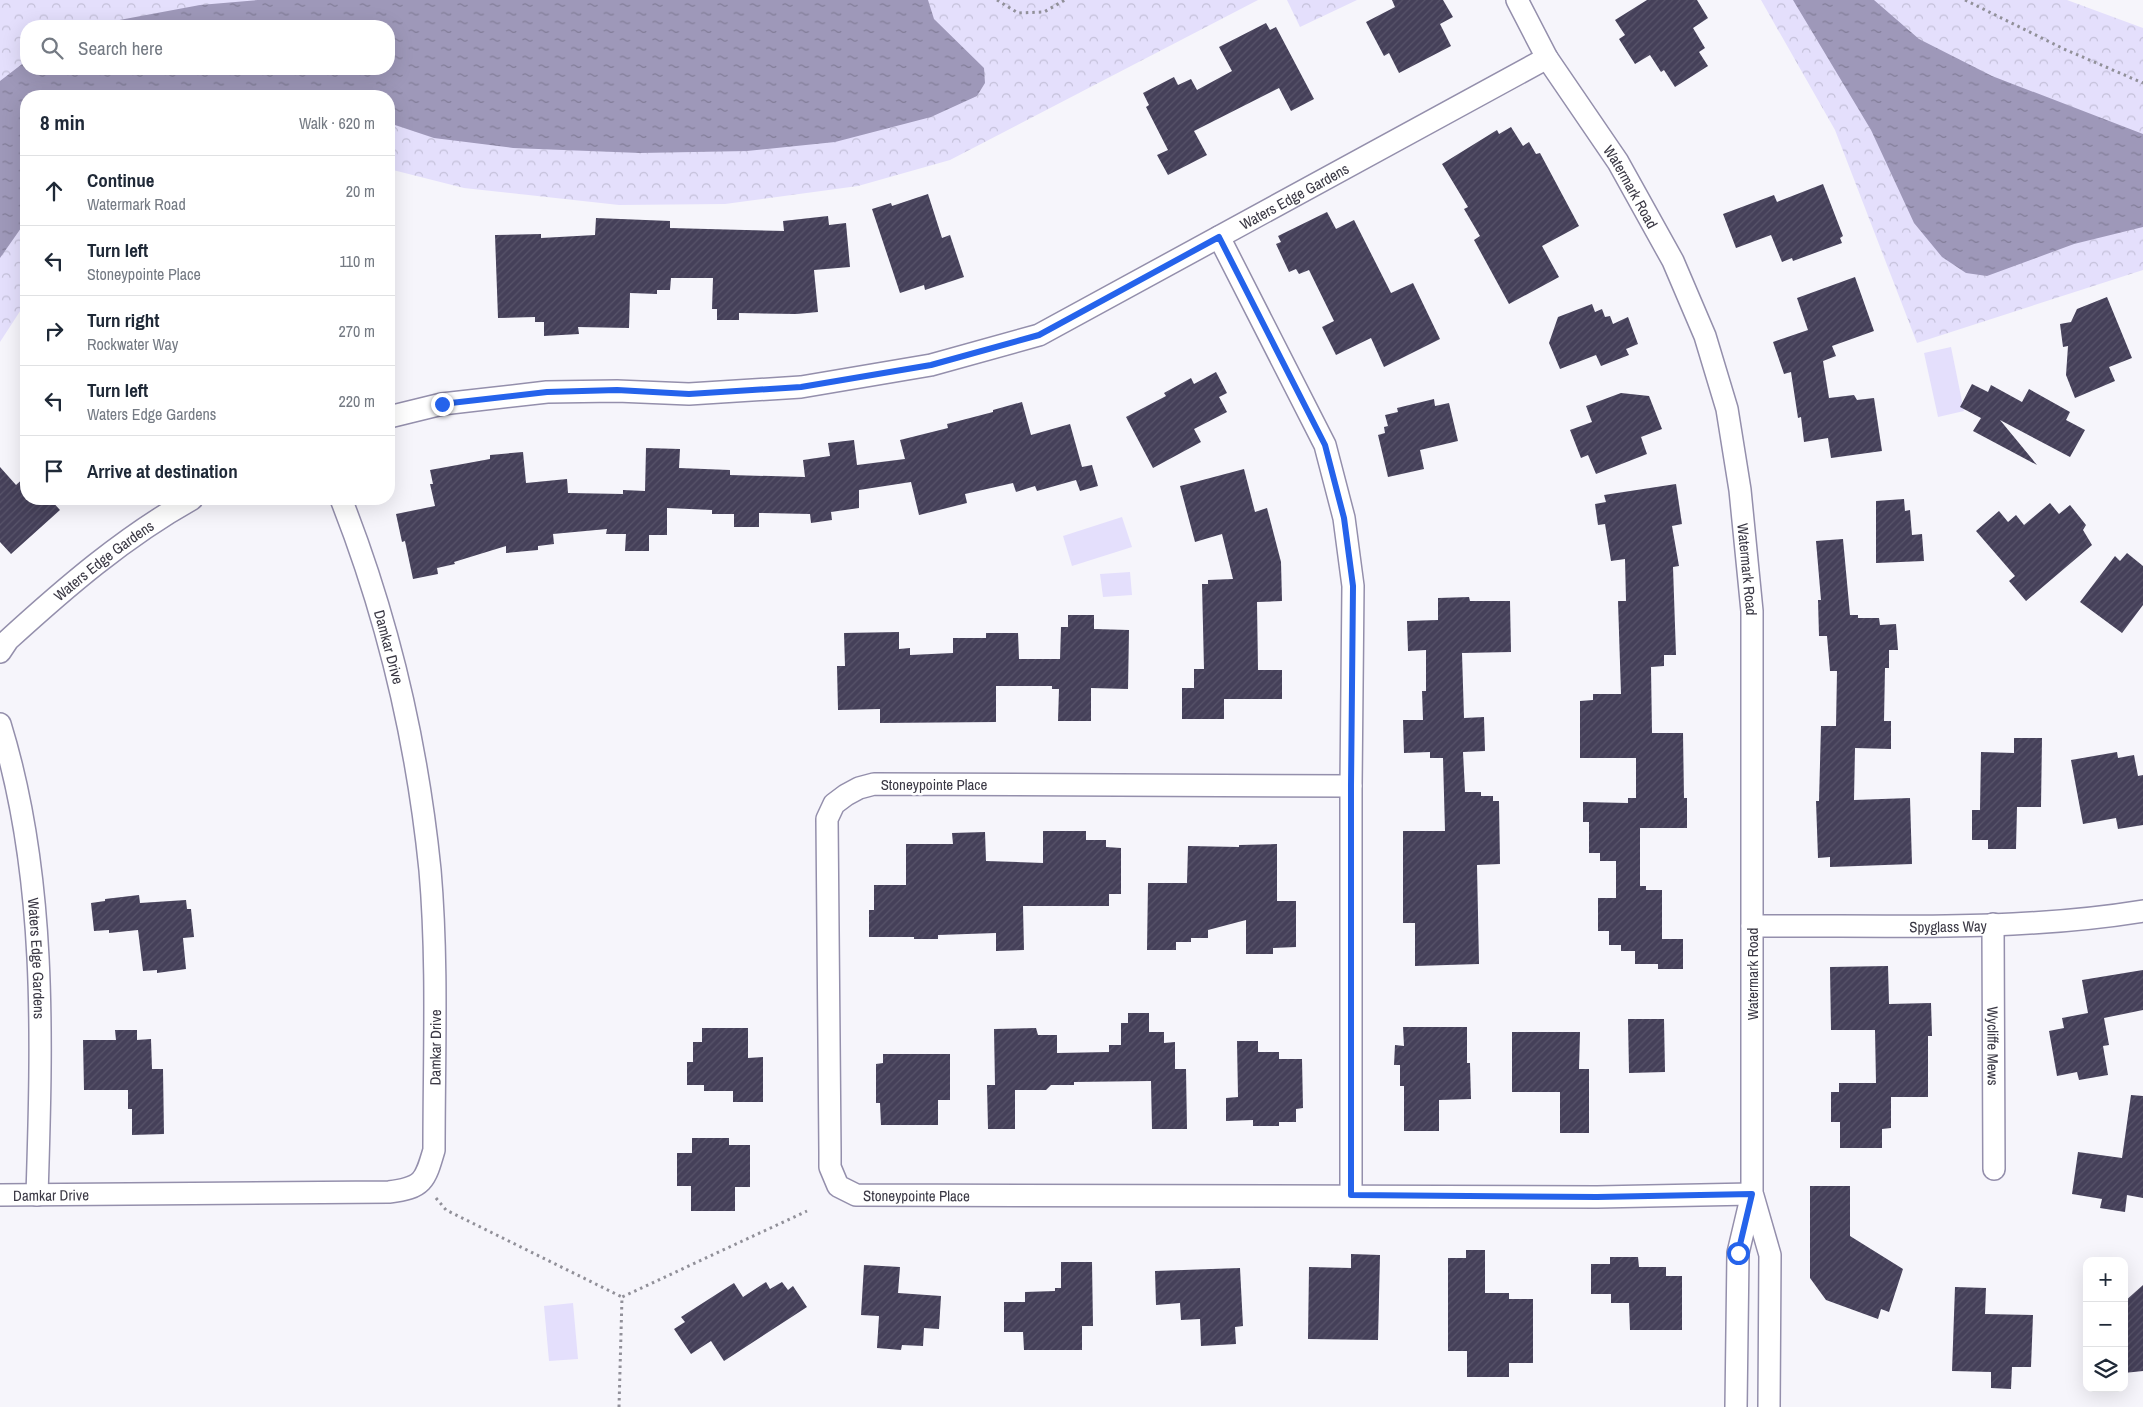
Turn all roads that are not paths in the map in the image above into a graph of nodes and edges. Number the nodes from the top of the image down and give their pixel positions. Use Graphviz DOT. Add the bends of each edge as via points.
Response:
graph roads {
  1 [pos="1516,0"];
  2 [pos="1547,58"];
  3 [pos="1219,237"];
  4 [pos="395,416"];
  5 [pos="182,505"];
  6 [pos="343,505"];
  7 [pos="0,652"];
  8 [pos="0,724"];
  9 [pos="1351,786"];
  10 [pos="2143,911"];
  11 [pos="1993,924"];
  12 [pos="1752,926"];
  13 [pos="1994,1169"];
  14 [pos="1752,1194"];
  15 [pos="0,1195"];
  16 [pos="37,1195"];
  17 [pos="1351,1195"];
  18 [pos="1736,1407"];
  19 [pos="1769,1407"];
  1 -- 2 [label="street, Watermark Road"];
  2 -- 3 [label="street, Waters Edge Gardens"];
  2 -- 12 [label="street, Watermark Road" via="1618,162 1673,261 1705,336 1727,409 1740,490 1752,611"];
  3 -- 4 [label="street, Waters Edge Gardens" via="1039,335 931,365 801,387 689,394 617,390 547,392 442,404"];
  3 -- 9 [label="street" via="1325,445 1344,518 1353,586"];
  5 -- 7 [label="street, Waters Edge Gardens" via="104,557 8,640"];
  6 -- 16 [label="street, Damkar Drive" via="376,598 411,735 421,790 434,950 434,1150 421,1182 408,1190 389,1192"];
  8 -- 16 [label="street, Waters Edge Gardens" via="21,807 36,907 41,1078"];
  9 -- 17 [label="street"];
  9 -- 17 [label="street, Stoneypointe Place" via="874,784 859,788 834,804 827,819 830,1167 838,1186 856,1195"];
  10 -- 11 [label="street, Spyglass Way" via="2099,918"];
  11 -- 12 [label="street, Spyglass Way"];
  11 -- 13 [label="street, Wycliffe Mews"];
  12 -- 14 [label="street, Watermark Road"];
  14 -- 17 [label="street, Stoneypointe Place" via="1597,1197"];
  14 -- 18 [label="street, Watermark Road" via="1738,1253"];
  14 -- 19 [label="street, Watermark Road" via="1770,1255"];
  15 -- 16 [label="street, Damkar Drive"];
}
